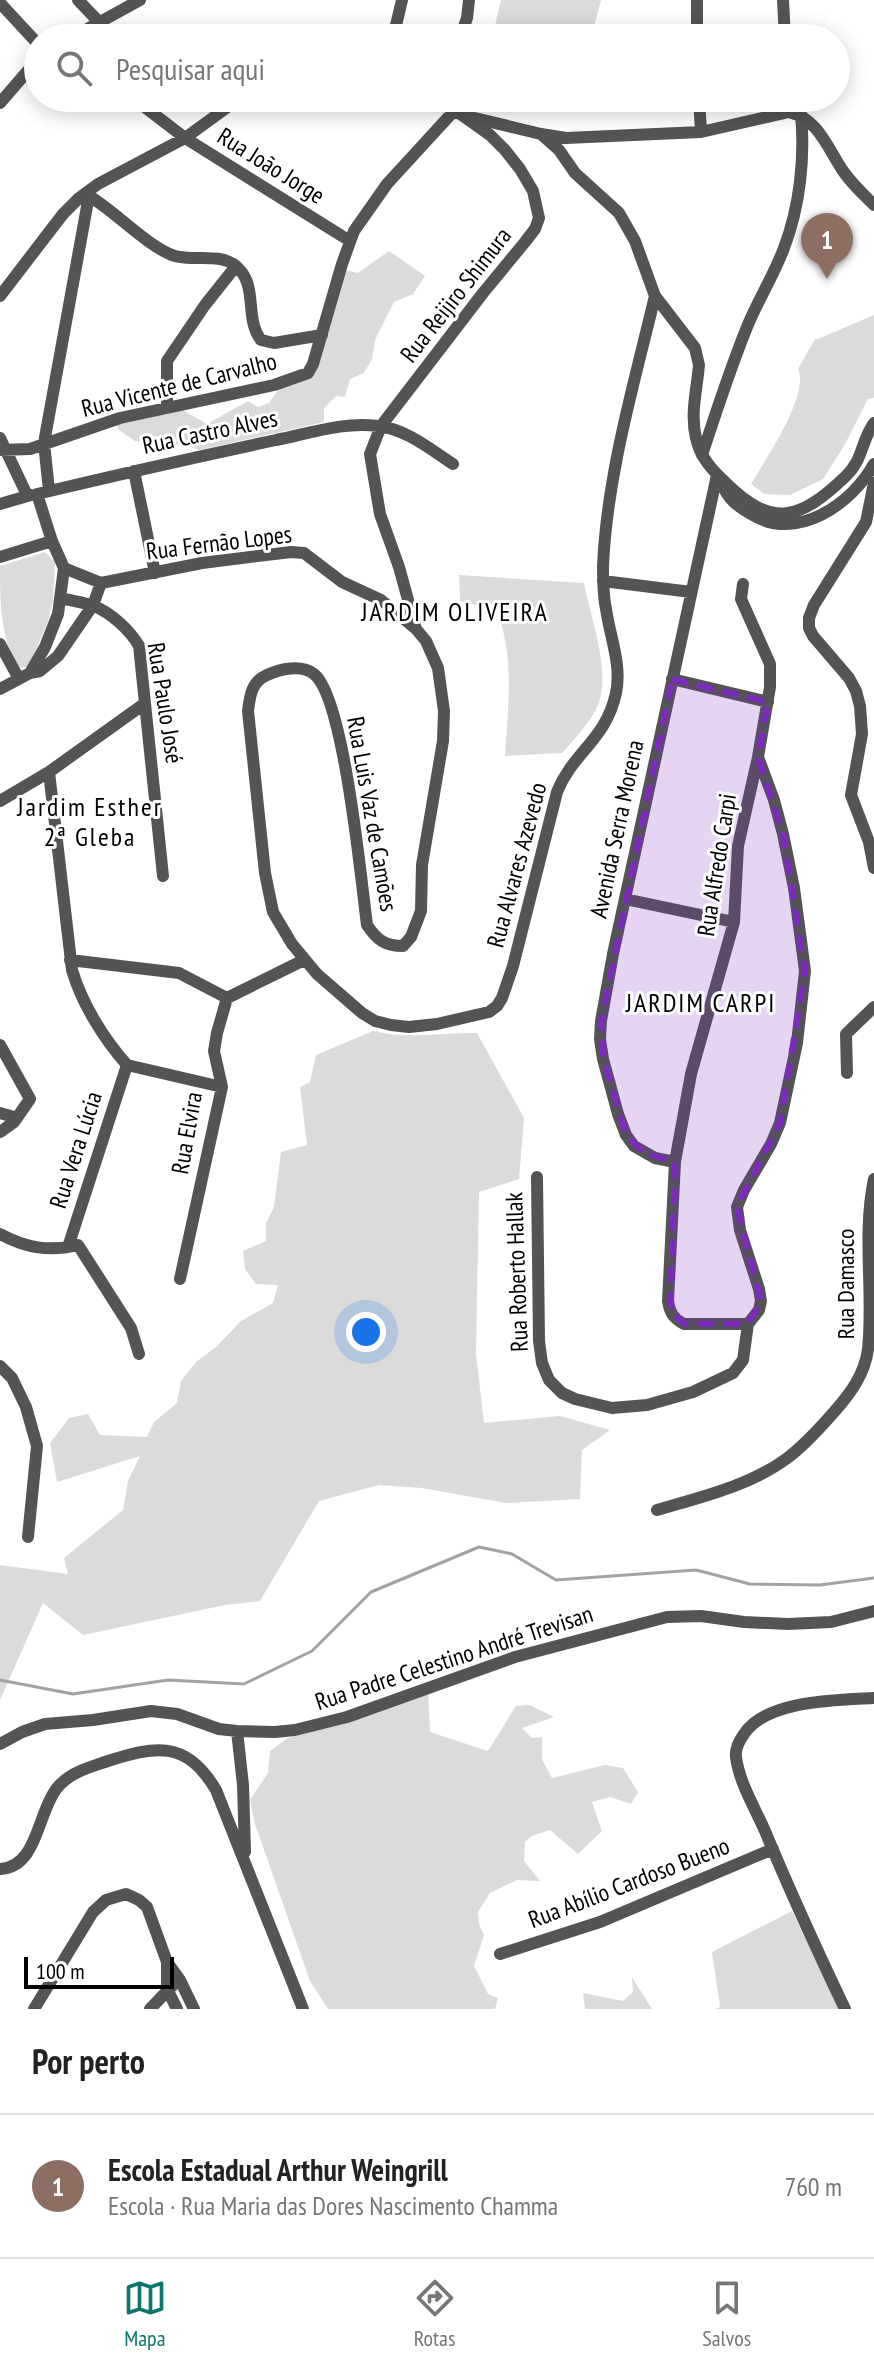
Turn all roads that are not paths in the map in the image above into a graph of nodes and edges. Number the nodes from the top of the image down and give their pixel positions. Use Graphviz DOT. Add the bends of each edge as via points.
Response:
graph roads {
  1 [pos="78,0"];
  2 [pos="140,0"];
  3 [pos="402,0"];
  4 [pos="469,0"];
  5 [pos="697,0"];
  6 [pos="783,0"];
  7 [pos="0,3"];
  8 [pos="99,22"];
  9 [pos="96,24"];
  10 [pos="396,24"];
  11 [pos="465,24"];
  12 [pos="697,24"];
  13 [pos="784,24"];
  14 [pos="24,29"];
  15 [pos="24,75"];
  16 [pos="0,103"];
  17 [pos="151,112"];
  18 [pos="221,112"];
  19 [pos="700,112"];
  20 [pos="777,112"];
  21 [pos="793,112"];
  22 [pos="797,112"];
  23 [pos="457,113"];
  24 [pos="701,132"];
  25 [pos="541,134"];
  26 [pos="185,138"];
  27 [pos="89,193"];
  28 [pos="874,205"];
  29 [pos="350,241"];
  30 [pos="236,266"];
  31 [pos="0,296"];
  32 [pos="655,296"];
  33 [pos="322,335"];
  34 [pos="167,408"];
  35 [pos="874,423"];
  36 [pos="381,426"];
  37 [pos="44,443"];
  38 [pos="2,446"];
  39 [pos="702,455"];
  40 [pos="453,464"];
  41 [pos="874,464"];
  42 [pos="134,471"];
  43 [pos="718,476"];
  44 [pos="874,483"];
  45 [pos="38,493"];
  46 [pos="0,504"];
  47 [pos="52,541"];
  48 [pos="0,557"];
  49 [pos="64,568"];
  50 [pos="155,573"];
  51 [pos="603,581"];
  52 [pos="101,583"];
  53 [pos="743,584"];
  54 [pos="691,592"];
  55 [pos="61,598"];
  56 [pos="93,605"];
  57 [pos="416,629"];
  58 [pos="0,644"];
  59 [pos="25,676"];
  60 [pos="672,679"];
  61 [pos="0,689"];
  62 [pos="768,702"];
  63 [pos="144,704"];
  64 [pos="758,757"];
  65 [pos="49,772"];
  66 [pos="0,801"];
  67 [pos="874,868"];
  68 [pos="163,876"];
  69 [pos="625,899"];
  70 [pos="734,922"];
  71 [pos="70,960"];
  72 [pos="304,960"];
  73 [pos="227,998"];
  74 [pos="874,1007"];
  75 [pos="0,1045"];
  76 [pos="127,1065"];
  77 [pos="847,1073"];
  78 [pos="222,1087"];
  79 [pos="0,1113"];
  80 [pos="17,1118"];
  81 [pos="0,1132"];
  82 [pos="675,1162"];
  83 [pos="537,1177"];
  84 [pos="874,1179"];
  85 [pos="0,1234"];
  86 [pos="68,1247"];
  87 [pos="180,1279"];
  88 [pos="748,1324"];
  89 [pos="139,1354"];
  90 [pos="0,1366"];
  91 [pos="657,1510"];
  92 [pos="28,1537"];
  93 [pos="874,1611"];
  94 [pos="874,1698"];
  95 [pos="237,1731"];
  96 [pos="0,1744"];
  97 [pos="773,1849"];
  98 [pos="245,1860"];
  99 [pos="0,1869"];
  100 [pos="500,1954"];
  101 [pos="167,1962"];
  102 [pos="180,1980"];
  103 [pos="167,1989"];
  104 [pos="34,2009"];
  105 [pos="150,2009"];
  106 [pos="177,2009"];
  107 [pos="194,2009"];
  108 [pos="303,2009"];
  109 [pos="845,2009"];
  1 -- 8 [label="street"];
  2 -- 8 [label="street"];
  3 -- 10 [label="street"];
  4 -- 11 [label="street"];
  5 -- 12 [label="street"];
  6 -- 13 [label="street"];
  7 -- 14 [label="street"];
  8 -- 9 [label="street"];
  15 -- 16 [label="street"];
  17 -- 26 [label="street, Rua João Jorge"];
  18 -- 26 [label="street"];
  19 -- 24 [label="street"];
  20 -- 24 [label="street"];
  21 -- 39 [label="street" via="802,151 790,232 717,403"];
  22 -- 28 [label="street" via="812,123 844,173"];
  23 -- 25 [label="street"];
  23 -- 29 [label="street, Rua Vicente de Carvalho" via="387,184"];
  23 -- 36 [label="street, Rua Reijiro Shimura" via="513,159 533,191 539,218"];
  24 -- 25 [label="street" via="584,139"];
  25 -- 32 [label="street" via="619,213"];
  26 -- 27 [label="street"];
  26 -- 29 [label="street, Rua João Jorge"];
  27 -- 30 [label="street" via="169,254"];
  27 -- 31 [label="street" via="63,214"];
  27 -- 37 [label="street"];
  29 -- 33 [label="street, Rua Vicente de Carvalho"];
  30 -- 33 [label="street" via="247,283 261,340 274,343"];
  30 -- 34 [label="street" via="167,361"];
  32 -- 39 [label="street" via="698,357 693,424"];
  32 -- 51 [label="street, Rua Alvares Azevedo" via="622,434"];
  33 -- 34 [label="street, Rua Vicente de Carvalho" via="310,371 303,376"];
  34 -- 37 [label="street, Rua Vicente de Carvalho"];
  35 -- 43 [label="street" via="856,466 821,498 791,513 762,511"];
  36 -- 40 [label="street"];
  36 -- 42 [label="street, Rua Castro Alves" via="350,425"];
  36 -- 57 [label="street, Rua Luis Vaz de Camões" via="370,454 374,482"];
  37 -- 38 [label="street, Rua Vicente de Carvalho" via="30,449"];
  37 -- 45 [label="street"];
  38 -- 45 [label="street"];
  39 -- 43 [label="street"];
  41 -- 43 [label="street" via="866,479 831,511 783,525 762,522 741,508 728,498"];
  42 -- 45 [label="street, Rua Castro Alves"];
  42 -- 50 [label="street"];
  43 -- 54 [label="street, Avenida Serra Morena"];
  44 -- 67 [label="street" via="866,522 809,618 813,636 856,691 862,734 851,795"];
  45 -- 46 [label="street, Rua Castro Alves"];
  45 -- 47 [label="street"];
  47 -- 48 [label="street"];
  47 -- 49 [label="street"];
  49 -- 52 [label="street"];
  49 -- 55 [label="street"];
  50 -- 52 [label="street, Rua Fernão Lopes"];
  50 -- 57 [label="street, Rua Fernão Lopes" via="304,553 342,582 381,600"];
  51 -- 54 [label="street"];
  51 -- 72 [label="street, Rua Alvares Azevedo" via="616,691 606,721 557,792 513,966 497,1006 437,1024 391,1025 362,1013"];
  52 -- 56 [label="street"];
  53 -- 62 [label="street, Rua Alfredo Carpi" via="743,607 770,664"];
  54 -- 60 [label="street, Avenida Serra Morena"];
  55 -- 56 [label="street"];
  55 -- 59 [label="street" via="51,634"];
  56 -- 59 [label="street" via="48,667"];
  56 -- 63 [label="street, Rua Paulo José" via="126,628 139,646"];
  57 -- 72 [label="street, Rua Luis Vaz de Camões" via="438,668 443,741 422,865 421,911 403,946 388,946 367,925 344,754 322,683 308,670 282,670 258,680 250,695 268,893 281,929"];
  58 -- 59 [label="street"];
  59 -- 61 [label="street"];
  60 -- 62 [label="street"];
  60 -- 69 [label="street, Avenida Serra Morena"];
  62 -- 64 [label="street, Rua Alfredo Carpi"];
  63 -- 65 [label="street"];
  63 -- 68 [label="street, Rua Paulo José"];
  64 -- 70 [label="street, Rua Alfredo Carpi" via="738,846"];
  64 -- 88 [label="street" via="783,834 805,971 780,1123 737,1207 761,1301"];
  65 -- 66 [label="street"];
  65 -- 71 [label="street"];
  69 -- 70 [label="street"];
  69 -- 82 [label="street, Avenida Serra Morena" via="604,996 603,1059 626,1135 644,1153"];
  70 -- 82 [label="street, Rua Alfredo Carpi" via="691,1074"];
  71 -- 73 [label="street" via="179,973"];
  71 -- 76 [label="street" via="80,991"];
  72 -- 73 [label="street"];
  73 -- 78 [label="street" via="214,1051"];
  74 -- 77 [label="street" via="846,1034"];
  75 -- 80 [label="street" via="30,1099"];
  76 -- 78 [label="street, Rua Elvira"];
  76 -- 86 [label="street, Rua Vera Lúcia"];
  78 -- 87 [label="street, Rua Elvira"];
  79 -- 80 [label="street"];
  80 -- 81 [label="street"];
  82 -- 88 [label="street, Rua Alfredo Carpi" via="670,1311 684,1324"];
  83 -- 88 [label="street, Rua Roberto Hallak" via="542,1363 562,1393 612,1408 668,1400 733,1373 743,1360"];
  84 -- 91 [label="street, Rua Damasco" via="868,1348 854,1387 787,1458 745,1482"];
  85 -- 86 [label="street" via="26,1246"];
  86 -- 89 [label="street" via="78,1245 131,1328"];
  90 -- 92 [label="street" via="26,1407 37,1446"];
  93 -- 95 [label="street, Rua Padre Celestino André Trevisan" via="799,1624 667,1617 515,1657 318,1726"];
  94 -- 97 [label="street" via="771,1712 745,1732 736,1756"];
  95 -- 96 [label="street, Rua Padre Celestino André Trevisan" via="151,1711 45,1724"];
  95 -- 98 [label="street"];
  97 -- 100 [label="street, Rua Abílio Cardoso Bueno" via="600,1922"];
  97 -- 109 [label="street"];
  98 -- 99 [label="street" via="207,1775 195,1762 168,1750 110,1761 68,1778 48,1804 29,1851 16,1866"];
  98 -- 108 [label="street"];
  101 -- 102 [label="street"];
  101 -- 103 [label="street"];
  101 -- 104 [label="street" via="147,1907 126,1894 106,1900 93,1912"];
  102 -- 103 [label="street"];
  102 -- 107 [label="street"];
  103 -- 105 [label="street"];
  103 -- 106 [label="street"];
}
